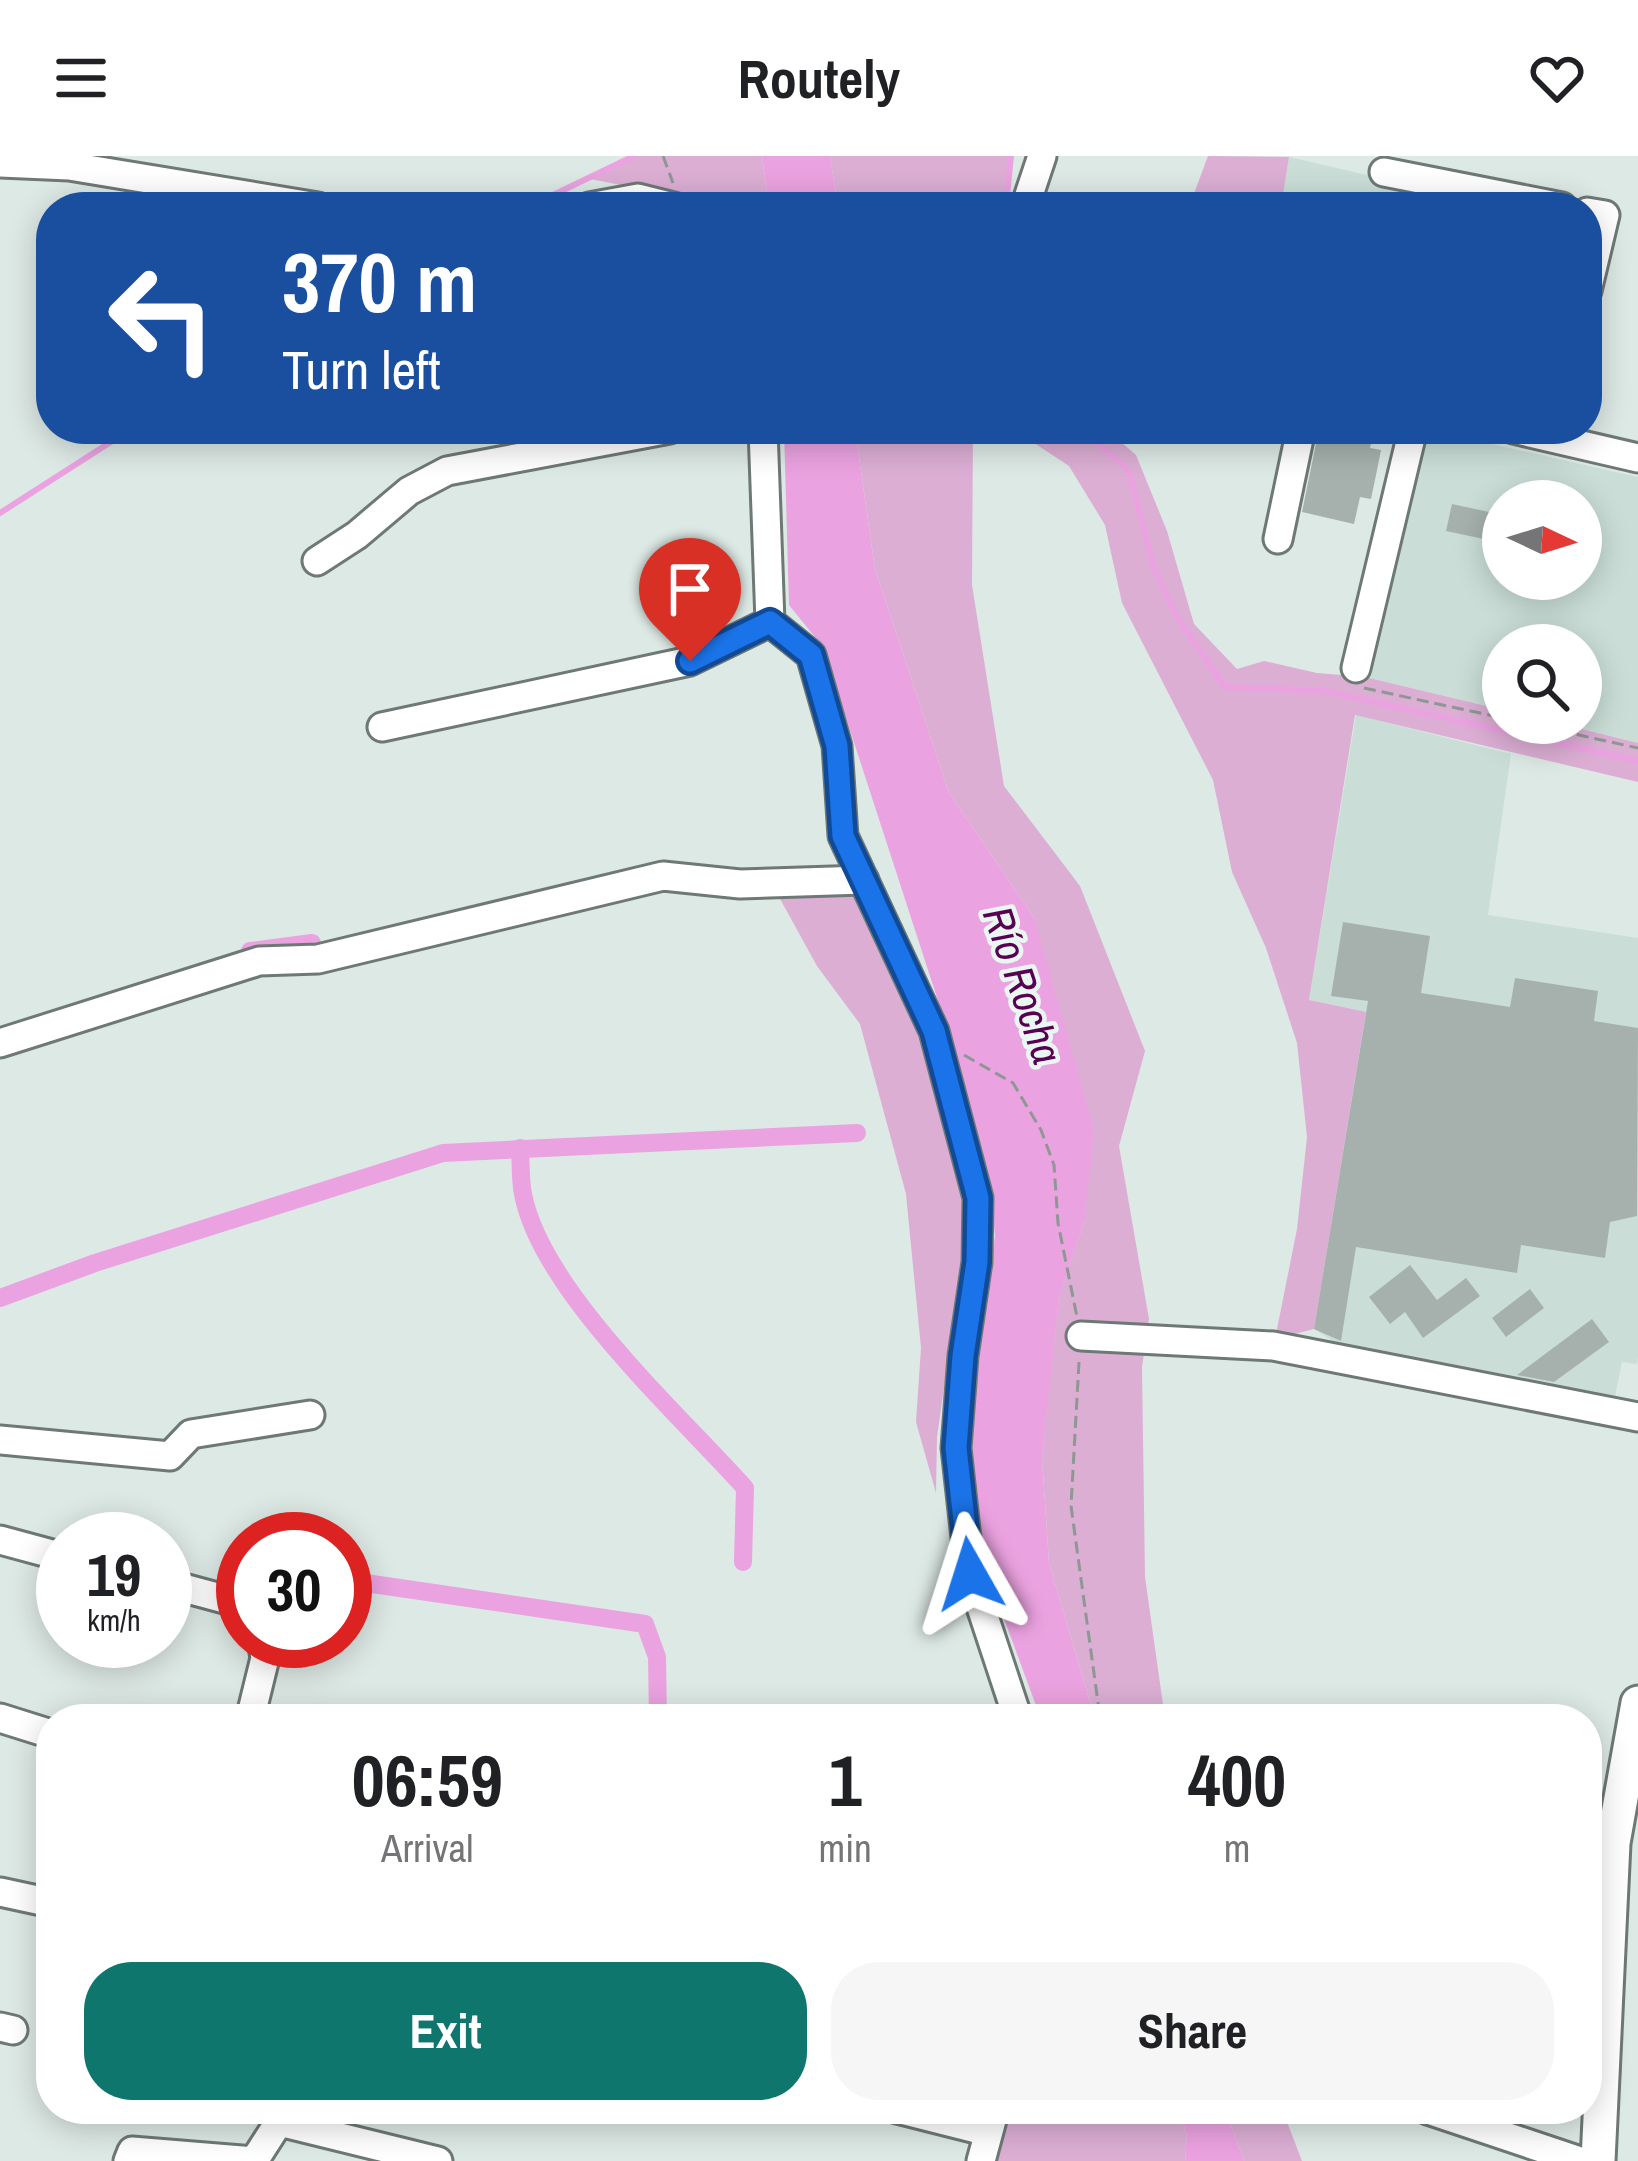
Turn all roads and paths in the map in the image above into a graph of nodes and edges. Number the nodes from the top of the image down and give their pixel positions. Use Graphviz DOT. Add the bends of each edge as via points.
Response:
graph roads {
  1 [pos="1042,156"];
  2 [pos="0,163"];
  3 [pos="1384,172"];
  4 [pos="227,192"];
  5 [pos="1030,192"];
  6 [pos="1486,192"];
  7 [pos="590,444"];
  8 [pos="764,444"];
  9 [pos="1298,444"];
  10 [pos="1409,444"];
  11 [pos="1588,444"];
  12 [pos="1638,458"];
  13 [pos="1278,539"];
  14 [pos="317,561"];
  15 [pos="770,622"];
  16 [pos="1356,668"];
  17 [pos="1482,714"];
  18 [pos="382,727"];
  19 [pos="1602,740"];
  20 [pos="1638,748"];
  21 [pos="864,880"];
  22 [pos="934,1031"];
  23 [pos="0,1043"];
  24 [pos="1081,1336"];
  25 [pos="310,1415"];
  26 [pos="1638,1417"];
  27 [pos="0,1440"];
  28 [pos="0,1540"];
  29 [pos="36,1550"];
  30 [pos="263,1668"];
  31 [pos="254,1704"];
  32 [pos="1013,1704"];
  33 [pos="1098,1704"];
  34 [pos="0,1718"];
  35 [pos="1636,1720"];
  36 [pos="36,1729"];
  37 [pos="0,1892"];
  38 [pos="36,1900"];
  39 [pos="1602,2061"];
  40 [pos="278,2124"];
  41 [pos="287,2124"];
  42 [pos="991,2124"];
  43 [pos="1475,2124"];
  44 [pos="1599,2124"];
  45 [pos="1597,2160"];
  46 [pos="128,2161"];
  47 [pos="438,2161"];
  48 [pos="981,2161"];
  1 -- 5 [label="street"];
  2 -- 4 [label="street"];
  3 -- 6 [label="street"];
  7 -- 14 [label="street" via="447,471"];
  8 -- 15 [label="street"];
  9 -- 13 [label="street"];
  10 -- 16 [label="street"];
  11 -- 12 [label="street"];
  15 -- 18 [label="street" via="690,661"];
  15 -- 21 [label="street" via="811,655 837,746 843,836"];
  16 -- 17 [label="path" via="1363,688"];
  19 -- 20 [label="path"];
  21 -- 22 [label="street"];
  21 -- 23 [label="street" via="740,884 663,876 318,959 260,961"];
  22 -- 24 [label="path" via="1013,1083 1041,1130 1054,1165"];
  22 -- 32 [label="street" via="978,1198 956,1448 970,1574"];
  24 -- 26 [label="street" via="1274,1346"];
  24 -- 33 [label="path" via="1071,1506"];
  25 -- 27 [label="street" via="191,1434 170,1456"];
  28 -- 29 [label="street"];
  30 -- 31 [label="street"];
  34 -- 36 [label="street"];
  35 -- 39 [label="main road" via="1613,1843"];
  37 -- 38 [label="street"];
  40 -- 46 [label="street" via="254,2161 132,2151"];
  41 -- 47 [label="street"];
  42 -- 48 [label="street"];
  43 -- 45 [label="street"];
  44 -- 45 [label="main road"];
}
